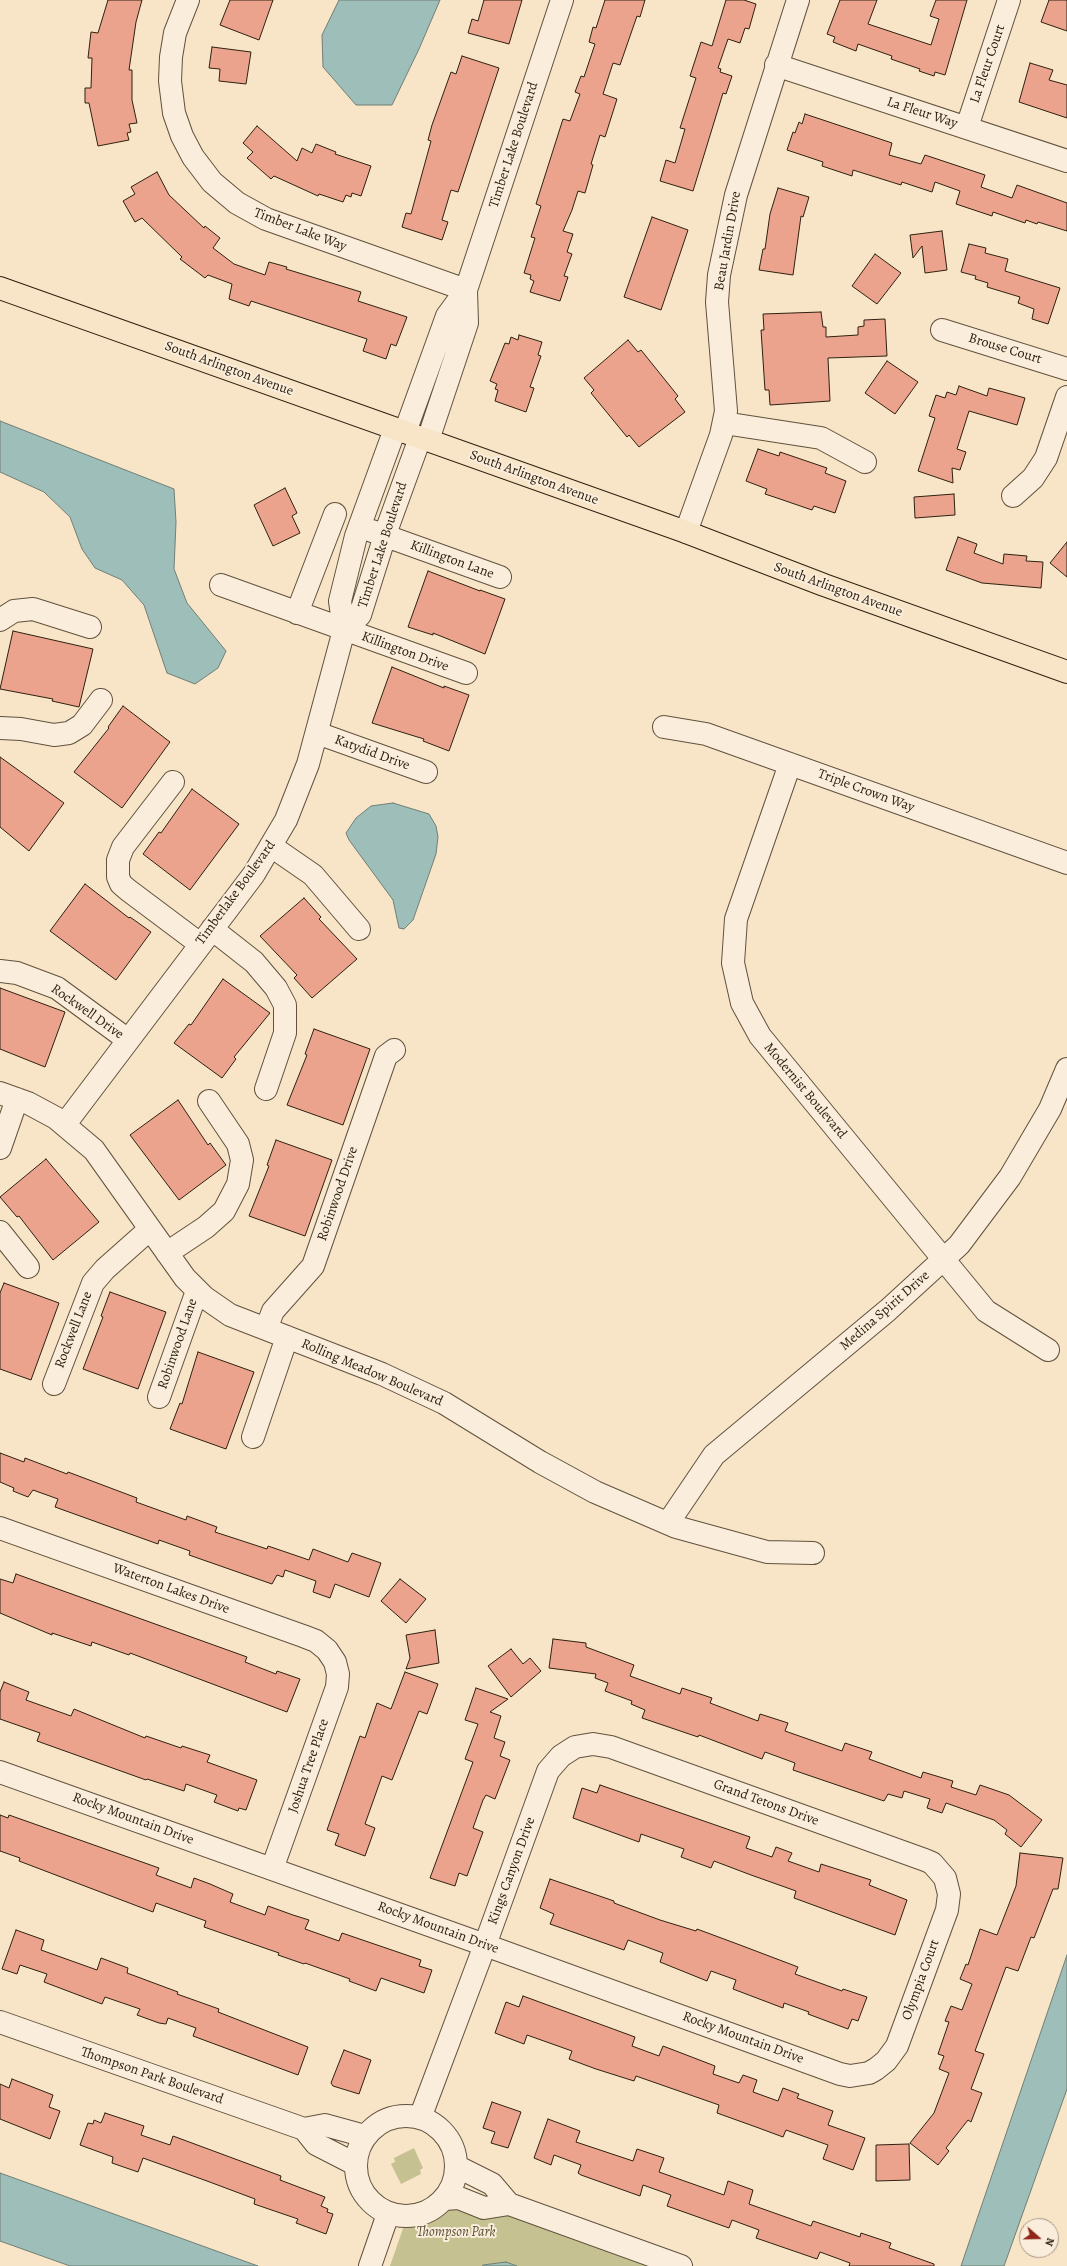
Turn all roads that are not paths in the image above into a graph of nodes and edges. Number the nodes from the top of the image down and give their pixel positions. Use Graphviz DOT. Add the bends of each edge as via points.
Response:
graph roads {
  1 [pos="188,0"];
  2 [pos="562,0"];
  3 [pos="798,0"];
  4 [pos="1009,0"];
  5 [pos="776,65"];
  6 [pos="966,127"];
  7 [pos="1067,161"];
  8 [pos="0,288"];
  9 [pos="466,290"];
  10 [pos="942,330"];
  11 [pos="1067,369"];
  12 [pos="1067,397"];
  13 [pos="724,423"];
  14 [pos="412,435"];
  15 [pos="865,462"];
  16 [pos="1013,496"];
  17 [pos="335,514"];
  18 [pos="359,526"];
  19 [pos="686,532"];
  20 [pos="384,536"];
  21 [pos="500,577"];
  22 [pos="221,585"];
  23 [pos="297,613"];
  24 [pos="0,620"];
  25 [pos="90,627"];
  26 [pos="344,630"];
  27 [pos="1067,672"];
  28 [pos="466,674"];
  29 [pos="101,700"];
  30 [pos="664,727"];
  31 [pos="0,728"];
  32 [pos="317,733"];
  33 [pos="790,764"];
  34 [pos="426,772"];
  35 [pos="173,782"];
  36 [pos="271,846"];
  37 [pos="1067,863"];
  38 [pos="359,929"];
  39 [pos="206,936"];
  40 [pos="0,971"];
  41 [pos="128,1040"];
  42 [pos="394,1050"];
  43 [pos="1067,1069"];
  44 [pos="266,1089"];
  45 [pos="9,1096"];
  46 [pos="209,1102"];
  47 [pos="65,1124"];
  48 [pos="0,1148"];
  49 [pos="150,1229"];
  50 [pos="0,1232"];
  51 [pos="167,1254"];
  52 [pos="944,1259"];
  53 [pos="28,1267"];
  54 [pos="197,1291"];
  55 [pos="266,1329"];
  56 [pos="287,1337"];
  57 [pos="1048,1350"];
  58 [pos="54,1384"];
  59 [pos="159,1397"];
  60 [pos="253,1437"];
  61 [pos="668,1523"];
  62 [pos="0,1528"];
  63 [pos="813,1553"];
  64 [pos="335,1662"];
  65 [pos="574,1747"];
  66 [pos="0,1772"];
  67 [pos="272,1869"];
  68 [pos="947,1883"];
  69 [pos="485,1945"];
  70 [pos="0,2022"];
  71 [pos="876,2069"];
  72 [pos="420,2118"];
  73 [pos="304,2129"];
  74 [pos="365,2136"];
  75 [pos="355,2164"];
  76 [pos="456,2166"];
  77 [pos="444,2198"];
  78 [pos="509,2204"];
  79 [pos="388,2214"];
  80 [pos="370,2266"];
  81 [pos="682,2266"];
  1 -- 9 [label="street, Timber Lake Way" via="175,33 170,57 174,113 193,157 212,182 237,203 266,219"];
  2 -- 9 [label="street, Timber Lake Boulevard"];
  3 -- 5 [label="street, Beau Jardin Drive"];
  4 -- 6 [label="street, La Fleur Court"];
  5 -- 6 [label="street, La Fleur Way"];
  5 -- 13 [label="street, Beau Jardin Drive" via="742,171 719,275 718,309 726,399"];
  6 -- 7 [label="street, La Fleur Way"];
  8 -- 14 [label="main road, South Arlington Avenue"];
  9 -- 14 [label="street, Timber Lake Boulevard" via="467,323"];
  10 -- 11 [label="street, Brouse Court"];
  12 -- 16 [label="street" via="1046,458 1033,478"];
  13 -- 15 [label="street" via="821,438"];
  13 -- 19 [label="street, Beau Jardin Drive"];
  14 -- 18 [label="street, Timber Lake Boulevard"];
  14 -- 19 [label="main road, South Arlington Avenue"];
  14 -- 20 [label="street, Timber Lake Boulevard"];
  17 -- 23 [label="street"];
  18 -- 20 [label="street, Killington Lane"];
  18 -- 26 [label="street, Timber Lake Boulevard" via="340,601"];
  19 -- 27 [label="main road, South Arlington Avenue" via="824,585"];
  20 -- 21 [label="street, Killington Lane"];
  20 -- 26 [label="street, Timber Lake Boulevard" via="360,615"];
  22 -- 23 [label="street, Killington Drive"];
  23 -- 26 [label="street, Killington Drive"];
  24 -- 25 [label="street" via="14,612 33,609"];
  26 -- 28 [label="street, Killington Drive"];
  26 -- 32 [label="street, Timberlake Boulevard"];
  29 -- 31 [label="street" via="82,725 69,733 54,735"];
  30 -- 33 [label="street, Triple Crown Way" via="706,734"];
  32 -- 34 [label="street, Katydid Drive"];
  32 -- 36 [label="street, Timberlake Boulevard" via="293,806"];
  33 -- 37 [label="street, Triple Crown Way"];
  33 -- 52 [label="street, Modernist Boulevard" via="736,919 733,963 742,1003 760,1036"];
  35 -- 39 [label="street" via="123,847 118,860 118,872 121,884"];
  36 -- 38 [label="street" via="314,875"];
  36 -- 39 [label="street, Timberlake Boulevard" via="254,874"];
  39 -- 41 [label="street, Timberlake Boulevard"];
  39 -- 44 [label="street" via="254,962 276,988 285,1005 285,1033"];
  40 -- 41 [label="street, Rockwell Drive" via="16,973 57,988"];
  41 -- 47 [label="street, Timberlake Boulevard"];
  42 -- 55 [label="street, Robinwood Drive" via="386,1056 312,1266 272,1311"];
  43 -- 52 [label="street, Medina Spirit Drive" via="1050,1109 1010,1177 959,1245"];
  45 -- 47 [label="street, Rolling Meadow Boulevard" via="38,1108"];
  45 -- 48 [label="street"];
  46 -- 51 [label="street" via="238,1144 242,1160 238,1184 224,1211"];
  47 -- 49 [label="street, Rolling Meadow Boulevard" via="94,1150"];
  49 -- 51 [label="street, Rolling Meadow Boulevard"];
  49 -- 58 [label="street, Rockwell Lane" via="105,1269 89,1289"];
  50 -- 53 [label="street"];
  51 -- 54 [label="street, Rolling Meadow Boulevard"];
  52 -- 57 [label="street, Modernist Boulevard" via="986,1310"];
  52 -- 61 [label="street, Medina Spirit Drive" via="888,1310 714,1455"];
  54 -- 55 [label="street, Rolling Meadow Boulevard" via="230,1315"];
  54 -- 59 [label="street, Robinwood Lane"];
  55 -- 56 [label="street, Rolling Meadow Boulevard"];
  56 -- 60 [label="street"];
  56 -- 61 [label="street, Rolling Meadow Boulevard" via="382,1374 444,1403 540,1462 595,1492"];
  61 -- 63 [label="street, Rolling Meadow Boulevard" via="767,1552"];
  62 -- 64 [label="street, Waterton Lakes Drive" via="316,1641 327,1650"];
  64 -- 67 [label="street, Joshua Tree Place" via="338,1674 337,1688"];
  65 -- 68 [label="street, Grand Tetons Drive" via="604,1745 925,1860 939,1870"];
  65 -- 69 [label="street, Kings Canyon Drive" via="561,1756 548,1771"];
  66 -- 67 [label="street, Rocky Mountain Drive"];
  67 -- 69 [label="street, Rocky Mountain Drive"];
  68 -- 71 [label="street, Olympia Court" via="947,1910 897,2046"];
  69 -- 71 [label="street, Rocky Mountain Drive" via="840,2074 856,2075"];
  69 -- 72 [label="street, Kings Canyon Drive"];
  70 -- 73 [label="street, Thompson Park Boulevard"];
  72 -- 74 [label="street" via="401,2116 388,2119"];
  72 -- 76 [label="street" via="432,2123 442,2132 450,2143"];
  73 -- 74 [label="street" via="325,2125"];
  73 -- 75 [label="street" via="316,2144"];
  74 -- 75 [label="street"];
  75 -- 79 [label="street" via="362,2192 372,2204"];
  76 -- 77 [label="street" via="453,2184"];
  76 -- 78 [label="street" via="492,2184"];
  77 -- 78 [label="street" via="458,2198 484,2208"];
  77 -- 79 [label="street" via="428,2212 418,2215 406,2217"];
  78 -- 81 [label="street"];
  79 -- 80 [label="street"];
}
